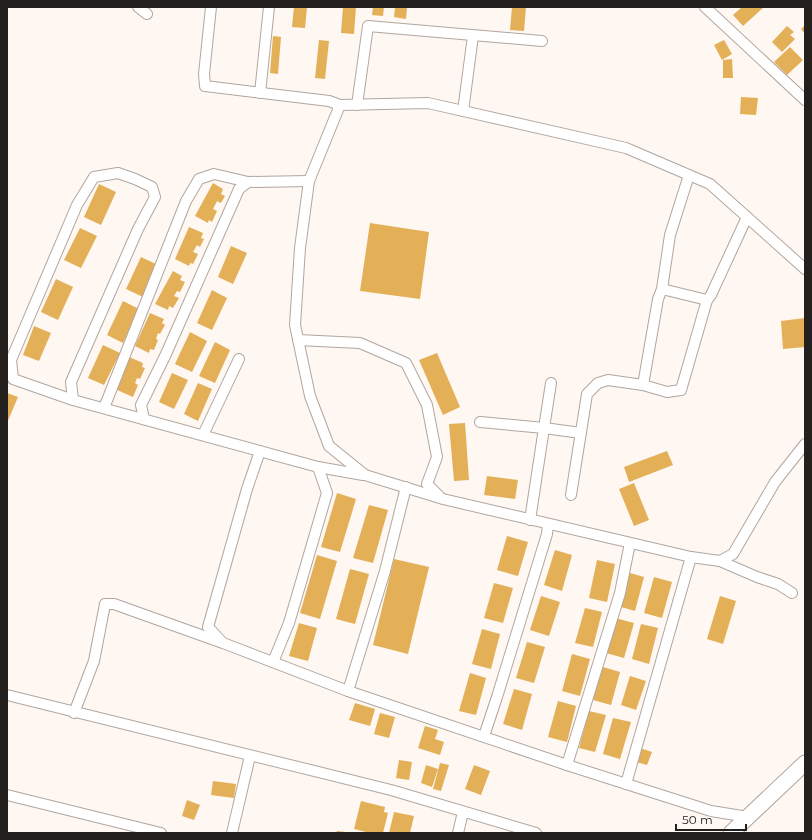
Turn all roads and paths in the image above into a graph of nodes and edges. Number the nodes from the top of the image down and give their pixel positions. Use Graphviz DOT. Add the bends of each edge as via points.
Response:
graph roads {
  1 [pos="138,7"];
  2 [pos="211,7"];
  3 [pos="269,7"];
  4 [pos="705,7"];
  5 [pos="147,14"];
  6 [pos="473,36"];
  7 [pos="542,41"];
  8 [pos="260,93"];
  9 [pos="805,100"];
  10 [pos="340,105"];
  11 [pos="357,105"];
  12 [pos="463,111"];
  13 [pos="690,175"];
  14 [pos="309,181"];
  15 [pos="248,182"];
  16 [pos="747,216"];
  17 [pos="805,269"];
  18 [pos="662,289"];
  19 [pos="707,300"];
  20 [pos="298,340"];
  21 [pos="239,358"];
  22 [pos="551,383"];
  23 [pos="643,385"];
  24 [pos="73,400"];
  25 [pos="104,408"];
  26 [pos="144,419"];
  27 [pos="480,422"];
  28 [pos="544,428"];
  29 [pos="581,433"];
  30 [pos="203,435"];
  31 [pos="805,444"];
  32 [pos="260,451"];
  33 [pos="318,467"];
  34 [pos="365,475"];
  35 [pos="406,487"];
  36 [pos="571,495"];
  37 [pos="443,499"];
  38 [pos="530,520"];
  39 [pos="548,524"];
  40 [pos="630,543"];
  41 [pos="691,557"];
  42 [pos="720,561"];
  43 [pos="792,593"];
  44 [pos="223,643"];
  45 [pos="273,662"];
  46 [pos="348,691"];
  47 [pos="7,696"];
  48 [pos="74,713"];
  49 [pos="484,736"];
  50 [pos="250,756"];
  51 [pos="805,763"];
  52 [pos="567,765"];
  53 [pos="626,784"];
  54 [pos="7,795"];
  55 [pos="463,812"];
  56 [pos="748,817"];
  57 [pos="161,833"];
  58 [pos="232,833"];
  59 [pos="458,833"];
  60 [pos="536,833"];
  61 [pos="730,833"];
  1 -- 5 [label="street"];
  2 -- 8 [label="street" via="205,86"];
  3 -- 8 [label="street"];
  4 -- 9 [label="street"];
  6 -- 7 [label="street"];
  6 -- 11 [label="street" via="368,26"];
  6 -- 12 [label="street"];
  8 -- 10 [label="street" via="329,101"];
  10 -- 11 [label="street"];
  10 -- 14 [label="street"];
  11 -- 12 [label="street" via="428,103"];
  12 -- 13 [label="street" via="626,148"];
  13 -- 16 [label="street" via="710,184"];
  13 -- 18 [label="street" via="670,235"];
  14 -- 15 [label="street"];
  14 -- 20 [label="street" via="300,248 295,325"];
  15 -- 25 [label="street" via="214,174 199,178 186,201"];
  15 -- 26 [label="street" via="239,189 141,405"];
  16 -- 17 [label="street"];
  16 -- 19 [label="street"];
  18 -- 19 [label="street"];
  18 -- 23 [label="street" via="658,298"];
  19 -- 23 [label="street" via="681,390 667,392"];
  20 -- 34 [label="street" via="310,396 329,446"];
  20 -- 37 [label="street" via="360,343 406,363 428,406 437,457 427,484"];
  21 -- 30 [label="street"];
  22 -- 28 [label="street"];
  23 -- 29 [label="street" via="608,380 598,383 586,394"];
  24 -- 24 [label="street" via="14,379 11,360 78,205 94,176 118,173 152,187 156,197 138,229 71,382"];
  24 -- 25 [label="street"];
  25 -- 26 [label="street"];
  26 -- 30 [label="street"];
  27 -- 28 [label="street"];
  28 -- 29 [label="street"];
  28 -- 38 [label="street"];
  29 -- 36 [label="street"];
  30 -- 32 [label="street"];
  31 -- 42 [label="street" via="776,482 733,554"];
  32 -- 33 [label="street"];
  32 -- 44 [label="street" via="208,627"];
  33 -- 34 [label="street"];
  33 -- 45 [label="street" via="327,493 289,623"];
  34 -- 35 [label="street"];
  35 -- 37 [label="street"];
  35 -- 46 [label="street" via="385,571"];
  37 -- 38 [label="street"];
  38 -- 39 [label="street"];
  39 -- 40 [label="street"];
  39 -- 49 [label="street"];
  40 -- 41 [label="street"];
  40 -- 52 [label="street" via="620,593"];
  41 -- 42 [label="street"];
  41 -- 53 [label="street"];
  42 -- 43 [label="street" via="778,584"];
  44 -- 45 [label="street"];
  44 -- 48 [label="street" via="114,604 105,604 94,661"];
  45 -- 46 [label="street"];
  46 -- 49 [label="street"];
  47 -- 48 [label="street"];
  48 -- 50 [label="street"];
  49 -- 52 [label="street"];
  50 -- 55 [label="street" via="391,790"];
  50 -- 58 [label="street"];
  51 -- 56 [label="highway"];
  52 -- 53 [label="street"];
  53 -- 56 [label="street" via="710,811"];
  54 -- 57 [label="street"];
  55 -- 59 [label="street"];
  55 -- 60 [label="street"];
  56 -- 61 [label="highway"];
}
